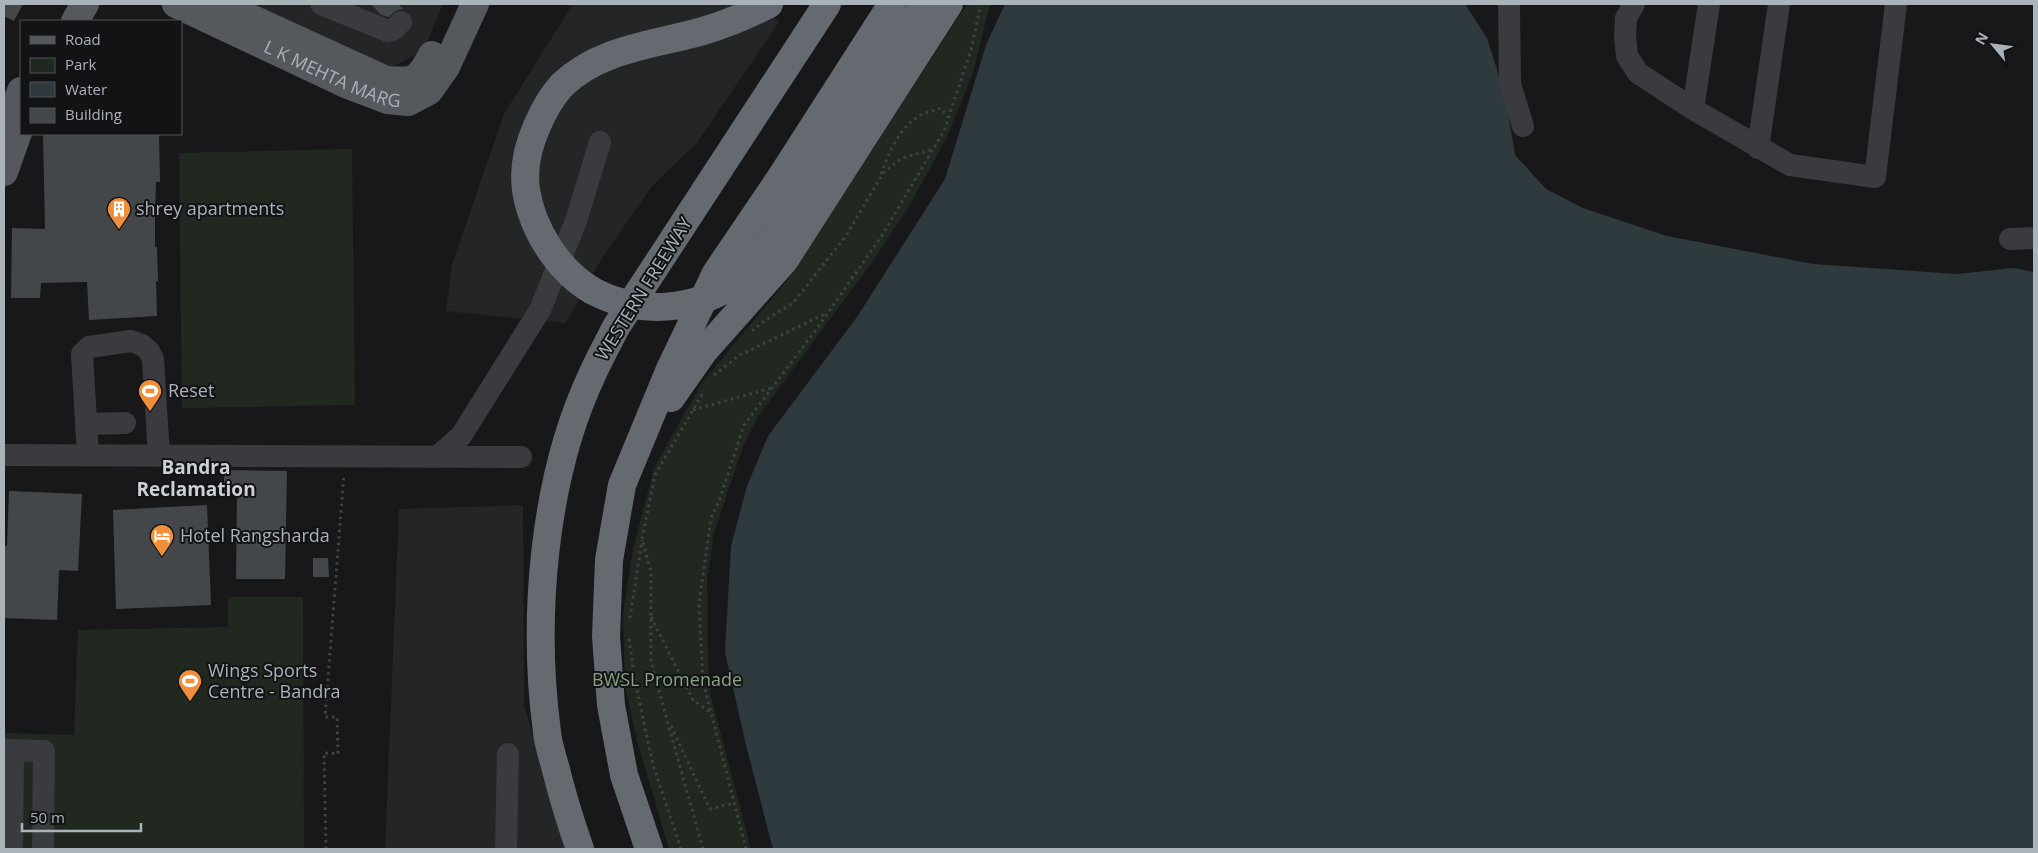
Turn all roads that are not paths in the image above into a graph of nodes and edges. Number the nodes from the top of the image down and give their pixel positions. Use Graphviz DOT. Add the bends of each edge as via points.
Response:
graph roads {
  1 [pos="66,4"];
  2 [pos="85,4"];
  3 [pos="176,4"];
  4 [pos="321,4"];
  5 [pos="455,4"];
  6 [pos="475,4"];
  7 [pos="769,4"];
  8 [pos="827,4"];
  9 [pos="892,4"];
  10 [pos="924,4"];
  11 [pos="949,4"];
  12 [pos="1509,4"];
  13 [pos="1634,4"];
  14 [pos="1709,4"];
  15 [pos="1779,4"];
  16 [pos="1896,4"];
  17 [pos="349,10"];
  18 [pos="221,11"];
  19 [pos="57,20"];
  20 [pos="76,20"];
  21 [pos="401,22"];
  22 [pos="324,63"];
  23 [pos="20,93"];
  24 [pos="1693,109"];
  25 [pos="1523,126"];
  26 [pos="20,127"];
  27 [pos="4,132"];
  28 [pos="600,142"];
  29 [pos="1758,148"];
  30 [pos="4,172"];
  31 [pos="2034,238"];
  32 [pos="2010,239"];
  33 [pos="125,423"];
  34 [pos="86,424"];
  35 [pos="4,455"];
  36 [pos="88,455"];
  37 [pos="160,456"];
  38 [pos="438,456"];
  39 [pos="521,457"];
  40 [pos="626,477"];
  41 [pos="8,750"];
  42 [pos="508,754"];
  43 [pos="12,849"];
  44 [pos="43,849"];
  45 [pos="506,849"];
  46 [pos="580,849"];
  47 [pos="649,849"];
  1 -- 19 [label="main road"];
  2 -- 20 [label="main road"];
  3 -- 18 [label="main road, L K MEHTA MARG"];
  4 -- 17 [label="street"];
  5 -- 22 [label="main road, L K MEHTA MARG" via="432,56 415,79 386,80"];
  6 -- 22 [label="main road, L K MEHTA MARG" via="446,67 429,91 408,102 387,100"];
  7 -- 10 [label="highway, bridge" via="744,17 702,31 644,44 594,63 561,87 542,113 529,143 525,167 526,191 533,216 553,255 593,291 642,307 669,307 693,302 738,280 772,238"];
  8 -- 46 [label="highway, WESTERN FREEWAY" via="616,328 591,376 574,419 554,491 542,572 542,663 546,725"];
  9 -- 40 [label="highway" via="716,273 670,369"];
  11 -- 40 [label="highway" via="784,261 704,350 665,408"];
  12 -- 25 [label="street" via="1510,84"];
  13 -- 24 [label="street" via="1626,18 1627,56 1638,73"];
  14 -- 24 [label="street"];
  15 -- 29 [label="street"];
  16 -- 29 [label="street" via="1875,176 1790,165"];
  17 -- 21 [label="street" via="388,31"];
  18 -- 22 [label="main road, L K MEHTA MARG"];
  23 -- 27 [label="main road"];
  24 -- 29 [label="street"];
  26 -- 30 [label="main road"];
  28 -- 38 [label="street" via="576,221 540,310 461,436"];
  31 -- 32 [label="street"];
  33 -- 34 [label="street"];
  34 -- 36 [label="street"];
  34 -- 37 [label="street" via="82,354 89,347 131,341 142,345 153,359"];
  35 -- 36 [label="street"];
  36 -- 37 [label="street"];
  37 -- 38 [label="street"];
  38 -- 39 [label="street"];
  40 -- 47 [label="highway" via="609,560 606,636 611,706 624,775"];
  41 -- 43 [label="street"];
  41 -- 44 [label="street" via="44,751"];
  42 -- 45 [label="street"];
}
